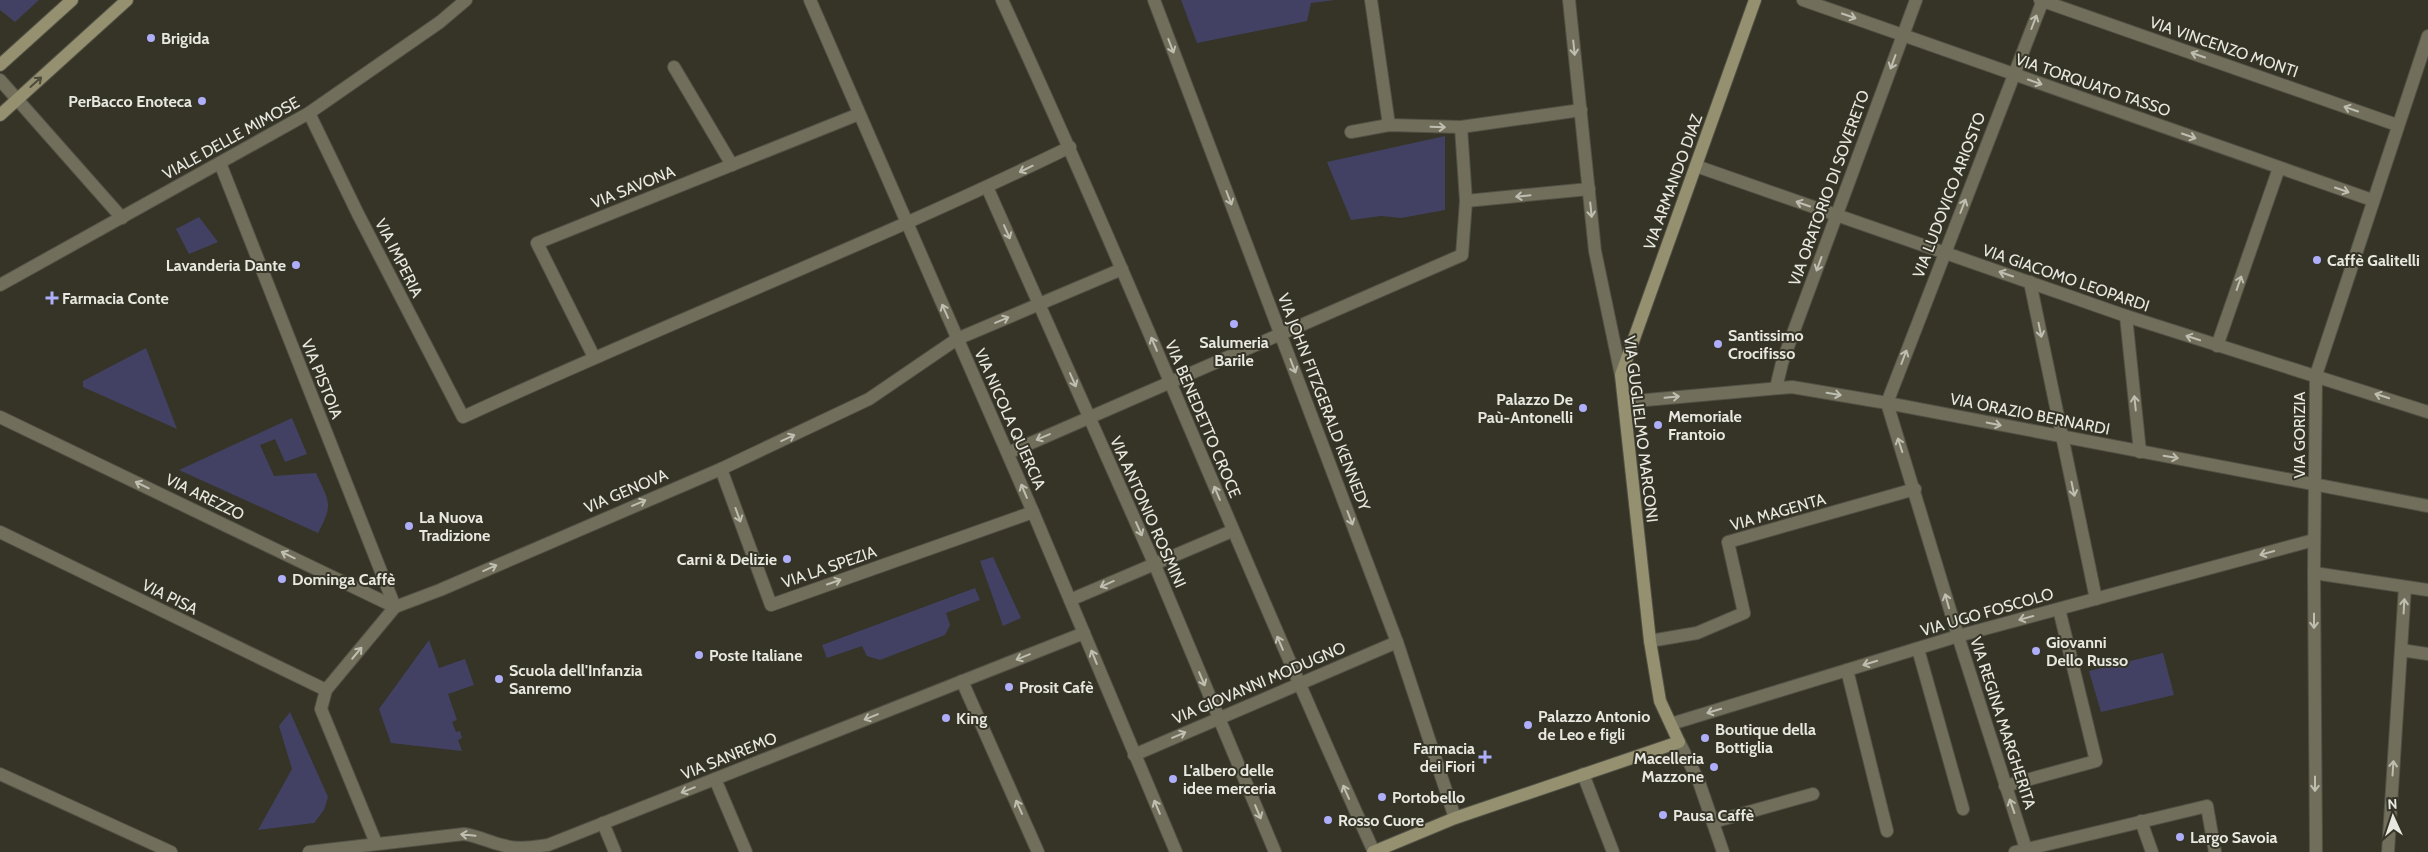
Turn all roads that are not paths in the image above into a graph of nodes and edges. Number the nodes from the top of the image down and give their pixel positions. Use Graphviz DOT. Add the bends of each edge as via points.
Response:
graph roads {
  1 [pos="72,0"];
  2 [pos="127,0"];
  3 [pos="466,0"];
  4 [pos="810,0"];
  5 [pos="1002,0"];
  6 [pos="1154,0"];
  7 [pos="1371,0"];
  8 [pos="1569,0"];
  9 [pos="1756,0"];
  10 [pos="1803,0"];
  11 [pos="1916,0"];
  12 [pos="2042,0"];
  13 [pos="1903,35"];
  14 [pos="2428,36"];
  15 [pos="0,65"];
  16 [pos="674,67"];
  17 [pos="2014,74"];
  18 [pos="0,80"];
  19 [pos="17,100"];
  20 [pos="1581,110"];
  21 [pos="309,113"];
  22 [pos="859,114"];
  23 [pos="0,115"];
  24 [pos="2397,125"];
  25 [pos="1389,126"];
  26 [pos="1461,128"];
  27 [pos="1351,132"];
  28 [pos="1070,147"];
  29 [pos="220,163"];
  30 [pos="732,165"];
  31 [pos="1696,166"];
  32 [pos="2279,168"];
  33 [pos="987,188"];
  34 [pos="1589,189"];
  35 [pos="2372,200"];
  36 [pos="1466,201"];
  37 [pos="1837,215"];
  38 [pos="122,218"];
  39 [pos="907,224"];
  40 [pos="1944,253"];
  41 [pos="1122,269"];
  42 [pos="2030,282"];
  43 [pos="0,285"];
  44 [pos="1040,304"];
  45 [pos="2126,316"];
  46 [pos="1281,335"];
  47 [pos="957,339"];
  48 [pos="2217,346"];
  49 [pos="594,357"];
  50 [pos="1621,375"];
  51 [pos="2316,375"];
  52 [pos="1170,382"];
  53 [pos="1776,388"];
  54 [pos="1624,402"];
  55 [pos="1887,403"];
  56 [pos="2428,412"];
  57 [pos="0,416"];
  58 [pos="1089,417"];
  59 [pos="2062,437"];
  60 [pos="2140,452"];
  61 [pos="1008,453"];
  62 [pos="721,469"];
  63 [pos="2315,484"];
  64 [pos="1915,489"];
  65 [pos="2428,506"];
  66 [pos="1033,512"];
  67 [pos="1232,531"];
  68 [pos="0,532"];
  69 [pos="2314,540"];
  70 [pos="1154,563"];
  71 [pos="2314,573"];
  72 [pos="2405,587"];
  73 [pos="2428,590"];
  74 [pos="2096,599"];
  75 [pos="1070,600"];
  76 [pos="395,607"];
  77 [pos="2059,609"];
  78 [pos="1084,633"];
  79 [pos="1958,636"];
  80 [pos="1650,641"];
  81 [pos="1397,642"];
  82 [pos="1918,648"];
  83 [pos="2401,650"];
  84 [pos="2428,654"];
  85 [pos="1848,670"];
  86 [pos="962,681"];
  87 [pos="1298,685"];
  88 [pos="326,690"];
  89 [pos="1218,719"];
  90 [pos="1670,724"];
  91 [pos="1679,742"];
  92 [pos="1134,755"];
  93 [pos="0,774"];
  94 [pos="1583,774"];
  95 [pos="715,779"];
  96 [pos="2005,786"];
  97 [pos="1813,794"];
  98 [pos="1963,809"];
  99 [pos="1455,818"];
  100 [pos="2141,821"];
  101 [pos="1712,822"];
  102 [pos="603,824"];
  103 [pos="1887,831"];
  104 [pos="376,843"];
  105 [pos="503,849"];
  106 [pos="2023,851"];
  107 [pos="171,852"];
  108 [pos="309,852"];
  109 [pos="615,852"];
  110 [pos="746,852"];
  111 [pos="1038,852"];
  112 [pos="1176,852"];
  113 [pos="1276,852"];
  114 [pos="1373,852"];
  115 [pos="1613,852"];
  116 [pos="1723,852"];
  117 [pos="2152,852"];
  118 [pos="2215,852"];
  119 [pos="2316,852"];
  120 [pos="2388,852"];
  1 -- 15 [label="street"];
  19 -- 2 [label="street, one-way"];
  3 -- 21 [label="street, VIALE DELLE MIMOSE" via="440,22"];
  4 -- 22 [label="street, VIA NICOLA QUERCIA"];
  5 -- 28 [label="street, VIA BENEDETTO CROCE"];
  6 -- 46 [label="street, VIA JOHN FITZGERALD KENNEDY, one-way"];
  7 -- 25 [label="street"];
  8 -- 20 [label="street, VIA GUGLIELMO MARCONI, one-way"];
  9 -- 31 [label="street, VIA ARMANDO DIAZ"];
  10 -- 13 [label="street, VIA TORQUATO TASSO, one-way"];
  11 -- 13 [label="street, VIA ORATORIO DI SOVERETO"];
  17 -- 12 [label="street, VIA LUDOVICO ARIOSTO, one-way"];
  24 -- 12 [label="street, VIA VINCENZO MONTI, one-way"];
  13 -- 17 [label="street, VIA TORQUATO TASSO"];
  13 -- 37 [label="street, VIA ORATORIO DI SOVERETO, one-way"];
  14 -- 24 [label="street, VIA GORIZIA"];
  16 -- 30 [label="street"];
  17 -- 32 [label="street, VIA TORQUATO TASSO, one-way"];
  40 -- 17 [label="street, VIA LUDOVICO ARIOSTO, one-way"];
  18 -- 19 [label="street"];
  19 -- 23 [label="street"];
  19 -- 38 [label="street"];
  20 -- 26 [label="street"];
  20 -- 34 [label="street, VIA GUGLIELMO MARCONI"];
  21 -- 29 [label="street, VIALE DELLE MIMOSE"];
  21 -- 49 [label="street, VIA IMPERIA" via="463,417"];
  22 -- 30 [label="street, VIA SAVONA"];
  22 -- 39 [label="street, VIA NICOLA QUERCIA"];
  24 -- 35 [label="street, VIA GORIZIA"];
  25 -- 26 [label="street, one-way"];
  25 -- 27 [label="street"];
  26 -- 36 [label="street"];
  28 -- 33 [label="street, one-way"];
  28 -- 41 [label="street, VIA BENEDETTO CROCE"];
  29 -- 38 [label="street, VIALE DELLE MIMOSE"];
  29 -- 76 [label="street, VIA PISTOIA"];
  30 -- 49 [label="street, VIA SAVONA" via="536,243"];
  37 -- 31 [label="street, VIA GIACOMO LEOPARDI, one-way"];
  31 -- 50 [label="street, VIA ARMANDO DIAZ"];
  32 -- 35 [label="street, VIA TORQUATO TASSO, one-way"];
  48 -- 32 [label="street, one-way"];
  33 -- 39 [label="street"];
  33 -- 44 [label="street, VIA ANTONIO ROSMINI, one-way"];
  34 -- 36 [label="street, one-way"];
  34 -- 50 [label="street, VIA GUGLIELMO MARCONI, one-way" via="1595,251"];
  35 -- 51 [label="street, VIA GORIZIA"];
  36 -- 46 [label="street" via="1462,255"];
  37 -- 40 [label="street, VIA GIACOMO LEOPARDI"];
  37 -- 53 [label="street, VIA ORATORIO DI SOVERETO, one-way" via="1782,363"];
  38 -- 43 [label="street, VIALE DELLE MIMOSE"];
  47 -- 39 [label="street, VIA NICOLA QUERCIA, one-way"];
  39 -- 49 [label="street"];
  42 -- 40 [label="street, VIA GIACOMO LEOPARDI, one-way"];
  55 -- 40 [label="street, VIA LUDOVICO ARIOSTO, one-way"];
  41 -- 44 [label="street, VIA GENOVA"];
  52 -- 41 [label="street, VIA BENEDETTO CROCE, one-way"];
  42 -- 45 [label="street, VIA GIACOMO LEOPARDI"];
  42 -- 59 [label="street, one-way"];
  47 -- 44 [label="street, VIA GENOVA, one-way"];
  44 -- 58 [label="street, VIA ANTONIO ROSMINI, one-way"];
  48 -- 45 [label="street, VIA GIACOMO LEOPARDI, one-way"];
  60 -- 45 [label="street, one-way"];
  46 -- 52 [label="street"];
  46 -- 81 [label="street, VIA JOHN FITZGERALD KENNEDY, one-way"];
  47 -- 61 [label="street, VIA NICOLA QUERCIA"];
  62 -- 47 [label="street, VIA GENOVA, one-way" via="869,400"];
  48 -- 51 [label="street, VIA GIACOMO LEOPARDI"];
  50 -- 54 [label="street, VIA GUGLIELMO MARCONI"];
  56 -- 51 [label="street, VIA GIACOMO LEOPARDI, one-way"];
  51 -- 63 [label="street, VIA GORIZIA"];
  52 -- 58 [label="street"];
  67 -- 52 [label="street, VIA BENEDETTO CROCE, one-way"];
  54 -- 53 [label="street, VIA ORAZIO BERNARDI, one-way"];
  53 -- 55 [label="street, VIA ORAZIO BERNARDI, one-way" via="1792,387"];
  54 -- 80 [label="street, VIA GUGLIELMO MARCONI"];
  55 -- 59 [label="street, VIA ORAZIO BERNARDI, one-way"];
  64 -- 55 [label="street, VIA REGINA MARGHERITA, one-way"];
  76 -- 57 [label="street, VIA AREZZO, one-way"];
  58 -- 61 [label="street, one-way"];
  58 -- 70 [label="street, VIA ANTONIO ROSMINI, one-way"];
  59 -- 60 [label="street, VIA ORAZIO BERNARDI"];
  59 -- 74 [label="street, one-way"];
  60 -- 63 [label="street, VIA ORAZIO BERNARDI, one-way"];
  66 -- 61 [label="street, VIA NICOLA QUERCIA, one-way"];
  62 -- 66 [label="street, VIA LA SPEZIA, one-way" via="771,605"];
  76 -- 62 [label="street, VIA GENOVA, one-way"];
  63 -- 65 [label="street, VIA ORAZIO BERNARDI"];
  63 -- 69 [label="street, VIA GORIZIA"];
  79 -- 64 [label="street, VIA REGINA MARGHERITA, one-way"];
  64 -- 80 [label="street, VIA MAGENTA" via="1728,542 1744,613 1697,633"];
  66 -- 75 [label="street, VIA NICOLA QUERCIA"];
  67 -- 70 [label="street"];
  87 -- 67 [label="street, VIA BENEDETTO CROCE, one-way"];
  68 -- 88 [label="street, VIA PISA"];
  69 -- 71 [label="street, VIA GORIZIA"];
  69 -- 74 [label="street, VIA UGO FOSCOLO, one-way"];
  70 -- 75 [label="street, one-way"];
  70 -- 89 [label="street, VIA ANTONIO ROSMINI, one-way"];
  71 -- 72 [label="street"];
  71 -- 119 [label="street, VIA GORIZIA, one-way"];
  72 -- 73 [label="street"];
  83 -- 72 [label="street, one-way"];
  74 -- 77 [label="street, VIA UGO FOSCOLO"];
  75 -- 78 [label="street, VIA NICOLA QUERCIA"];
  88 -- 76 [label="street, VIA GENOVA, one-way"];
  77 -- 79 [label="street, VIA UGO FOSCOLO, one-way"];
  77 -- 96 [label="street" via="2096,761"];
  78 -- 86 [label="street, VIA SANREMO, one-way"];
  92 -- 78 [label="street, VIA NICOLA QUERCIA, one-way"];
  79 -- 82 [label="street, VIA UGO FOSCOLO"];
  79 -- 96 [label="street, VIA REGINA MARGHERITA"];
  80 -- 90 [label="street, VIA GUGLIELMO MARCONI" via="1660,701"];
  81 -- 87 [label="street, VIA GIOVANNI MODUGNO"];
  81 -- 99 [label="street, VIA JOHN FITZGERALD KENNEDY"];
  82 -- 85 [label="street, VIA UGO FOSCOLO, one-way"];
  82 -- 98 [label="street"];
  83 -- 84 [label="street"];
  120 -- 83 [label="street, one-way"];
  85 -- 90 [label="street, VIA UGO FOSCOLO, one-way"];
  85 -- 103 [label="street"];
  86 -- 95 [label="street, VIA SANREMO, one-way"];
  111 -- 86 [label="street, one-way"];
  87 -- 89 [label="street, VIA GIOVANNI MODUGNO"];
  114 -- 87 [label="street, VIA BENEDETTO CROCE, one-way"];
  88 -- 104 [label="street" via="321,708"];
  92 -- 89 [label="street, VIA GIOVANNI MODUGNO, one-way"];
  89 -- 113 [label="street, VIA ANTONIO ROSMINI, one-way"];
  90 -- 91 [label="street, VIA GUGLIELMO MARCONI"];
  91 -- 94 [label="street"];
  91 -- 101 [label="street, VIA GUGLIELMO MARCONI" via="1699,782"];
  112 -- 92 [label="street, VIA NICOLA QUERCIA, one-way"];
  93 -- 107 [label="street"];
  94 -- 99 [label="street"];
  94 -- 115 [label="street"];
  95 -- 102 [label="street, VIA SANREMO, one-way"];
  95 -- 110 [label="street"];
  106 -- 96 [label="street, VIA REGINA MARGHERITA, one-way"];
  97 -- 101 [label="street"];
  99 -- 114 [label="street"];
  100 -- 106 [label="street"];
  100 -- 117 [label="street"];
  100 -- 118 [label="street" via="2208,806"];
  101 -- 116 [label="street, VIA GUGLIELMO MARCONI"];
  102 -- 105 [label="street, VIA SANREMO" via="548,845"];
  102 -- 109 [label="street"];
  105 -- 104 [label="street, VIA SANREMO, one-way" via="484,838 464,834"];
  104 -- 108 [label="street, VIA SANREMO"];
}
